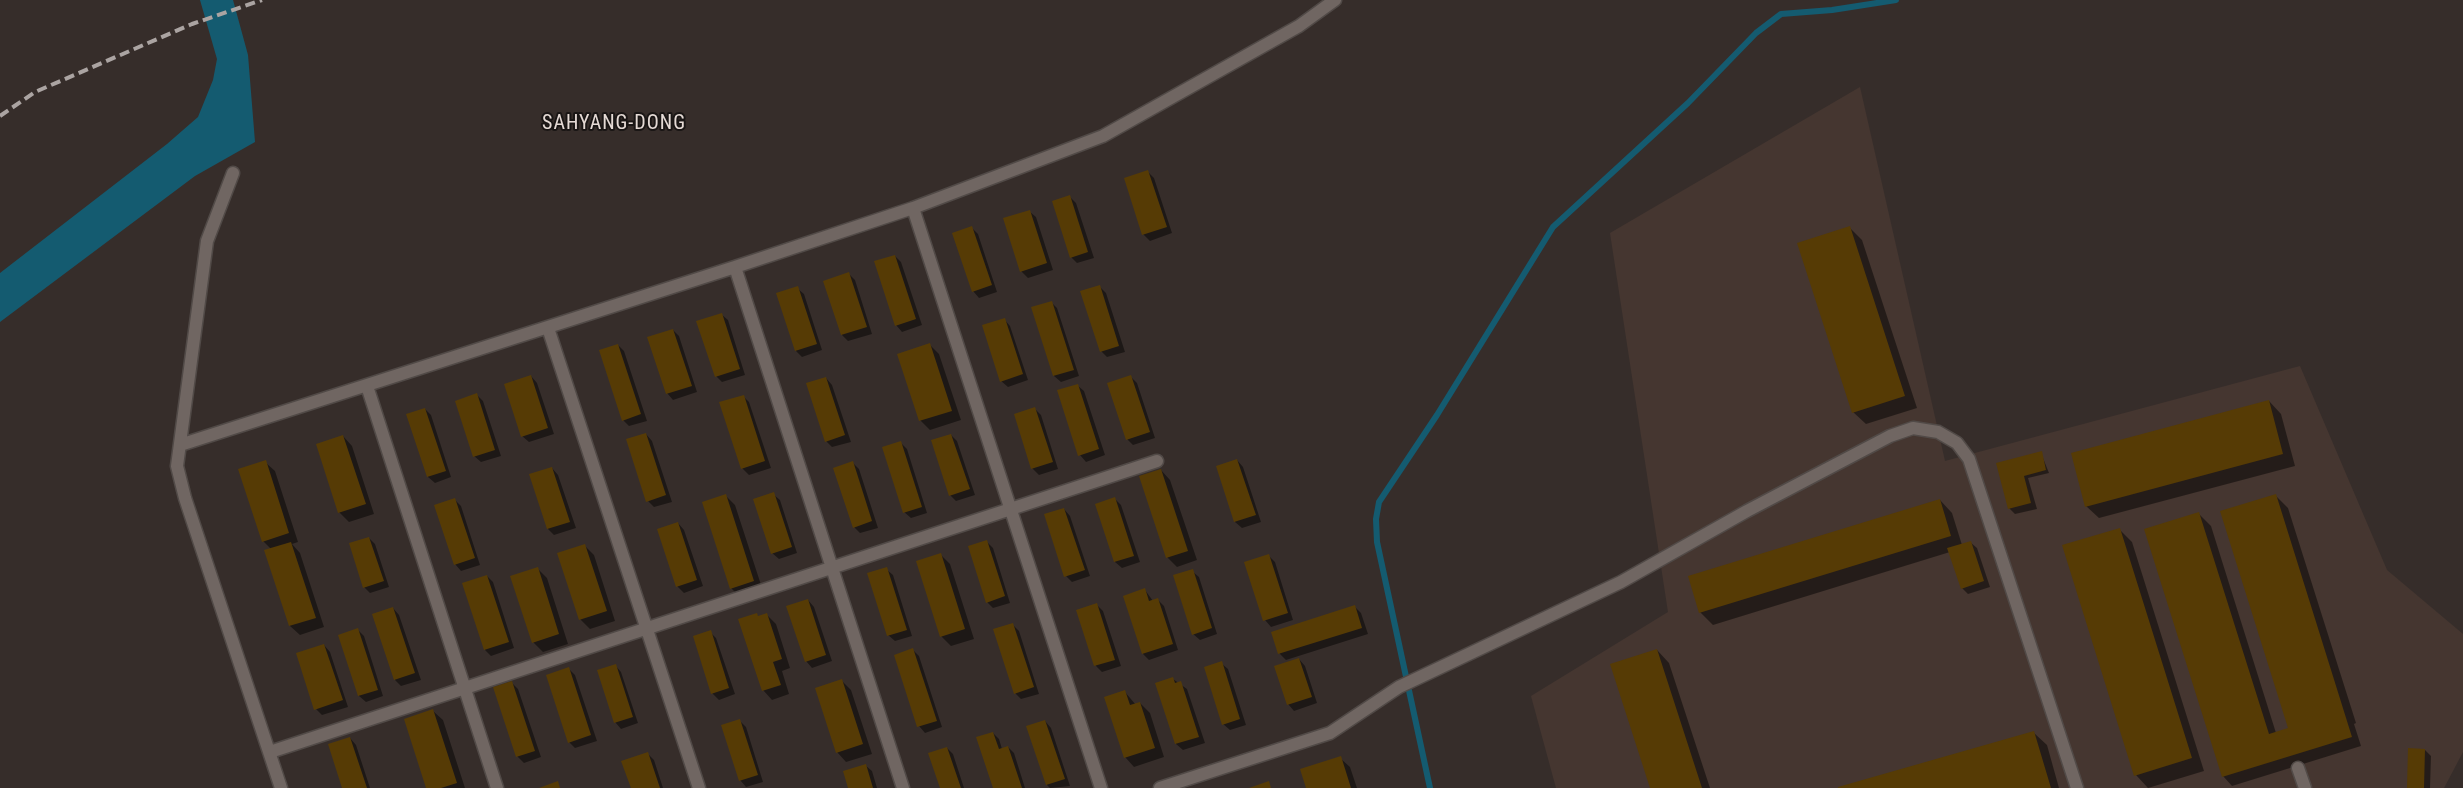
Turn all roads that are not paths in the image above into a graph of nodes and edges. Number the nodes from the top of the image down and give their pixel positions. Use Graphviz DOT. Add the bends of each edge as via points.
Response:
graph roads {
  1 [pos="1335,0"];
  2 [pos="234,173"];
  3 [pos="913,208"];
  4 [pos="735,267"];
  5 [pos="548,328"];
  6 [pos="367,386"];
  7 [pos="180,445"];
  8 [pos="1156,461"];
  9 [pos="1011,509"];
  10 [pos="832,567"];
  11 [pos="647,628"];
  12 [pos="464,688"];
  13 [pos="270,752"];
  14 [pos="2298,768"];
  15 [pos="281,788"];
  16 [pos="497,788"];
  17 [pos="699,788"];
  18 [pos="902,788"];
  19 [pos="1102,788"];
  20 [pos="1160,788"];
  21 [pos="2077,788"];
  22 [pos="2305,788"];
  1 -- 3 [label="street" via="1299,26 1103,136"];
  2 -- 7 [label="street" via="207,241"];
  3 -- 4 [label="street"];
  3 -- 9 [label="street"];
  4 -- 5 [label="street"];
  4 -- 10 [label="street"];
  5 -- 6 [label="street"];
  5 -- 11 [label="street"];
  6 -- 7 [label="street"];
  6 -- 12 [label="street"];
  7 -- 13 [label="street" via="178,466 185,498"];
  8 -- 9 [label="street"];
  9 -- 10 [label="street"];
  9 -- 19 [label="street"];
  10 -- 11 [label="street"];
  10 -- 18 [label="street"];
  11 -- 12 [label="street"];
  11 -- 17 [label="street"];
  12 -- 13 [label="street"];
  12 -- 16 [label="street"];
  13 -- 15 [label="street"];
  14 -- 22 [label="street"];
  20 -- 21 [label="street" via="1330,733 1399,687 1621,582 1756,506 1890,436 1913,428 1938,432 1957,443 1969,459"];
}
